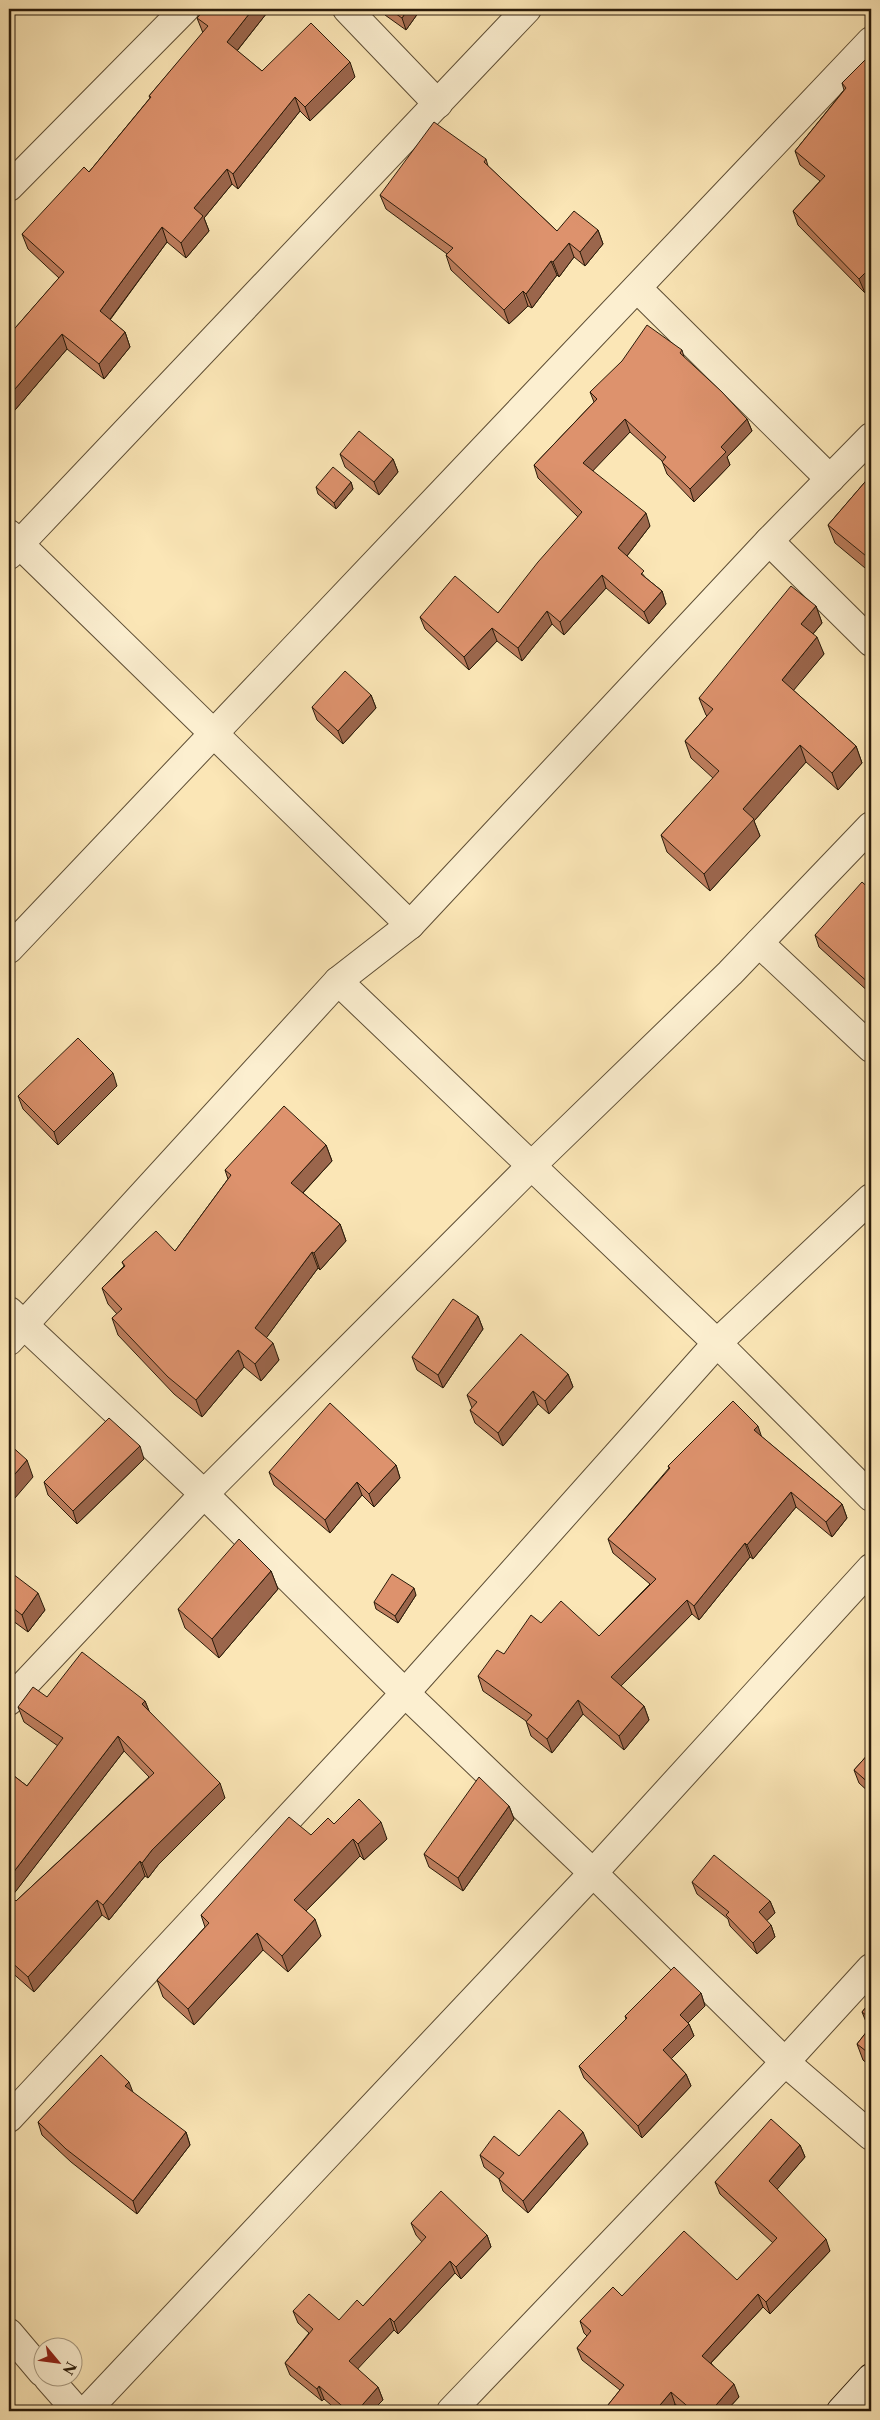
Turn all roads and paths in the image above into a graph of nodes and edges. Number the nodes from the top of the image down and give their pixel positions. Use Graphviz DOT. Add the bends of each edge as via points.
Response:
graph roads {
  1 [pos="185,9"];
  2 [pos="348,9"];
  3 [pos="527,9"];
  4 [pos="871,41"];
  5 [pos="438,104"];
  6 [pos="9,187"];
  7 [pos="637,288"];
  8 [pos="871,438"];
  9 [pos="830,479"];
  10 [pos="770,541"];
  11 [pos="12,544"];
  12 [pos="871,642"];
  13 [pos="215,732"];
  14 [pos="871,826"];
  15 [pos="410,925"];
  16 [pos="759,943"];
  17 [pos="9,949"];
  18 [pos="338,981"];
  19 [pos="871,1048"];
  20 [pos="530,1167"];
  21 [pos="871,1198"];
  22 [pos="14,1325"];
  23 [pos="717,1343"];
  24 [pos="204,1494"];
  25 [pos="871,1497"];
  26 [pos="871,1568"];
  27 [pos="405,1693"];
  28 [pos="9,1700"];
  29 [pos="593,1873"];
  30 [pos="871,1968"];
  31 [pos="785,2062"];
  32 [pos="9,2118"];
  33 [pos="871,2136"];
  34 [pos="9,2333"];
  35 [pos="32,2360"];
  36 [pos="871,2378"];
  37 [pos="57,2388"];
  38 [pos="78,2411"];
  39 [pos="86,2411"];
  40 [pos="451,2411"];
  41 [pos="841,2411"];
  1 -- 6 [label="street"];
  2 -- 5 [label="street"];
  3 -- 5 [label="street"];
  4 -- 7 [label="street"];
  5 -- 11 [label="street"];
  7 -- 9 [label="street"];
  7 -- 13 [label="street"];
  8 -- 9 [label="street"];
  9 -- 10 [label="street"];
  10 -- 12 [label="street"];
  10 -- 15 [label="street"];
  11 -- 13 [label="street"];
  13 -- 15 [label="street"];
  13 -- 17 [label="street"];
  14 -- 16 [label="street"];
  15 -- 18 [label="street"];
  16 -- 19 [label="street"];
  16 -- 20 [label="street"];
  18 -- 20 [label="street"];
  18 -- 22 [label="street"];
  20 -- 23 [label="street"];
  20 -- 24 [label="street"];
  21 -- 23 [label="street"];
  22 -- 24 [label="street"];
  23 -- 25 [label="street"];
  23 -- 27 [label="street"];
  24 -- 27 [label="street"];
  24 -- 28 [label="street"];
  26 -- 29 [label="street"];
  27 -- 29 [label="street"];
  27 -- 32 [label="street"];
  29 -- 31 [label="street"];
  29 -- 39 [label="street"];
  30 -- 31 [label="street"];
  31 -- 33 [label="street"];
  31 -- 40 [label="street"];
  34 -- 35 [label="street"];
  36 -- 41 [label="street"];
  37 -- 38 [label="street"];
}
